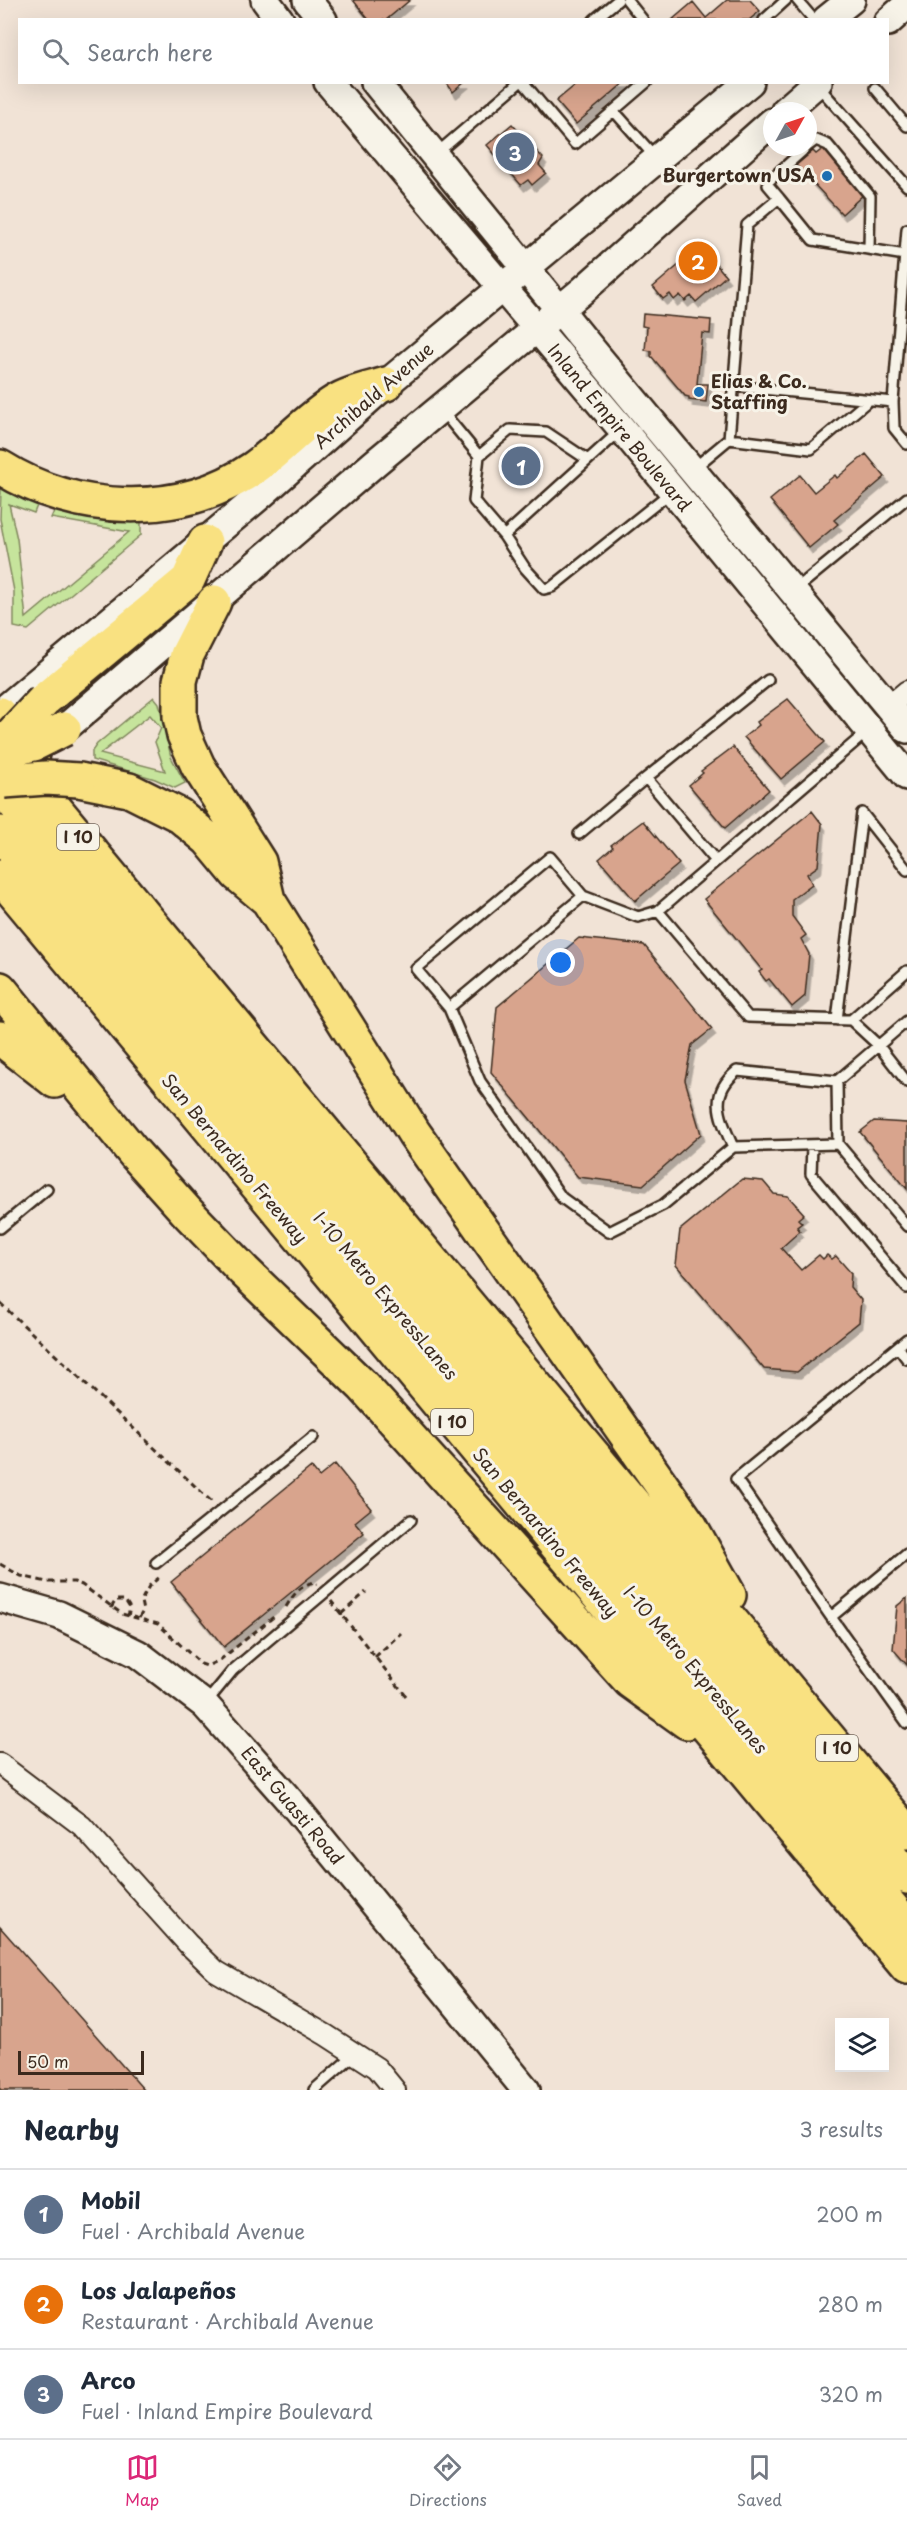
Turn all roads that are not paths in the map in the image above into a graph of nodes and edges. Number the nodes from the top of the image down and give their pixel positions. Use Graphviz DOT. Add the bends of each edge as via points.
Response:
graph roads {
  1 [pos="265,0"];
  2 [pos="307,0"];
  3 [pos="618,0"];
  4 [pos="627,0"];
  5 [pos="786,0"];
  6 [pos="797,0"];
  7 [pos="851,0"];
  8 [pos="907,5"];
  9 [pos="278,18"];
  10 [pos="321,18"];
  11 [pos="596,18"];
  12 [pos="641,18"];
  13 [pos="766,18"];
  14 [pos="812,18"];
  15 [pos="828,18"];
  16 [pos="889,21"];
  17 [pos="330,84"];
  18 [pos="377,84"];
  19 [pos="519,84"];
  20 [pos="523,84"];
  21 [pos="644,84"];
  22 [pos="748,84"];
  23 [pos="816,84"];
  24 [pos="818,84"];
  25 [pos="874,88"];
  26 [pos="795,102"];
  27 [pos="614,111"];
  28 [pos="907,126"];
  29 [pos="763,130"];
  30 [pos="817,140"];
  31 [pos="435,155"];
  32 [pos="796,156"];
  33 [pos="657,160"];
  34 [pos="907,186"];
  35 [pos="779,198"];
  36 [pos="907,229"];
  37 [pos="869,249"];
  38 [pos="905,255"];
  39 [pos="527,269"];
  40 [pos="503,289"];
  41 [pos="559,308"];
  42 [pos="536,328"];
  43 [pos="386,384"];
  44 [pos="733,386"];
  45 [pos="868,399"];
  46 [pos="892,402"];
  47 [pos="440,409"];
  48 [pos="622,429"];
  49 [pos="729,439"];
  50 [pos="907,444"];
  51 [pos="479,456"];
  52 [pos="588,460"];
  53 [pos="0,467"];
  54 [pos="691,470"];
  55 [pos="673,491"];
  56 [pos="907,498"];
  57 [pos="504,536"];
  58 [pos="205,542"];
  59 [pos="794,591"];
  60 [pos="214,602"];
  61 [pos="768,680"];
  62 [pos="38,693"];
  63 [pos="898,699"];
  64 [pos="0,713"];
  65 [pos="64,729"];
  66 [pos="907,729"];
  67 [pos="869,730"];
  68 [pos="0,745"];
  69 [pos="907,776"];
  70 [pos="1,777"];
  71 [pos="646,778"];
  72 [pos="0,833"];
  73 [pos="579,834"];
  74 [pos="716,861"];
  75 [pos="907,870"];
  76 [pos="0,876"];
  77 [pos="583,896"];
  78 [pos="268,900"];
  79 [pos="658,911"];
  80 [pos="157,932"];
  81 [pos="907,971"];
  82 [pos="0,989"];
  83 [pos="449,1008"];
  84 [pos="837,1020"];
  85 [pos="851,1020"];
  86 [pos="907,1021"];
  87 [pos="0,1038"];
  88 [pos="878,1046"];
  89 [pos="837,1081"];
  90 [pos="907,1082"];
  91 [pos="838,1144"];
  92 [pos="812,1145"];
  93 [pos="733,1147"];
  94 [pos="134,1153"];
  95 [pos="47,1189"];
  96 [pos="907,1226"];
  97 [pos="0,1228"];
  98 [pos="907,1288"];
  99 [pos="907,1339"];
  100 [pos="898,1347"];
  101 [pos="907,1359"];
  102 [pos="313,1437"];
  103 [pos="411,1520"];
  104 [pos="907,1554"];
  105 [pos="156,1563"];
  106 [pos="0,1598"];
  107 [pos="831,1617"];
  108 [pos="767,1664"];
  109 [pos="205,1705"];
  110 [pos="907,1723"];
  111 [pos="724,1749"];
  112 [pos="0,1764"];
  113 [pos="907,1832"];
  114 [pos="907,1877"];
  115 [pos="907,1926"];
  116 [pos="907,1966"];
  117 [pos="355,2054"];
  118 [pos="314,2090"];
  119 [pos="395,2090"];
  120 [pos="525,2090"];
  1 -- 9 [label="main road"];
  2 -- 10 [label="main road"];
  3 -- 11 [label="lane"];
  4 -- 12 [label="lane"];
  5 -- 13 [label="lane"];
  6 -- 14 [label="lane"];
  7 -- 15 [label="main road"];
  8 -- 16 [label="main road"];
  17 -- 40 [label="main road, Inland Empire Boulevard"];
  18 -- 31 [label="main road, Inland Empire Boulevard"];
  19 -- 31 [label="lane"];
  20 -- 27 [label="lane" via="575,144"];
  21 -- 27 [label="lane"];
  22 -- 33 [label="main road, Archibald Avenue"];
  23 -- 26 [label="main road"];
  24 -- 34 [label="lane"];
  25 -- 28 [label="lane"];
  27 -- 33 [label="lane"];
  29 -- 41 [label="main road"];
  30 -- 37 [label="lane" via="828,145 870,196"];
  31 -- 39 [label="main road, Inland Empire Boulevard"];
  32 -- 35 [label="lane" via="769,181"];
  33 -- 39 [label="main road, Archibald Avenue"];
  35 -- 37 [label="lane" via="813,240"];
  35 -- 44 [label="lane" via="747,225"];
  36 -- 38 [label="lane"];
  37 -- 38 [label="lane"];
  38 -- 46 [label="lane"];
  39 -- 40 [label="main road, Archibald Avenue"];
  39 -- 41 [label="main road, Inland Empire Boulevard"];
  40 -- 42 [label="main road, Inland Empire Boulevard"];
  40 -- 43 [label="main road, Archibald Avenue"];
  41 -- 42 [label="main road"];
  41 -- 54 [label="main road, Inland Empire Boulevard"];
  42 -- 47 [label="main road"];
  42 -- 48 [label="main road, Inland Empire Boulevard"];
  43 -- 53 [label="highway" via="336,402 273,454 235,479 180,498 123,506 75,500 38,488"];
  43 -- 58 [label="main road, Archibald Avenue"];
  44 -- 45 [label="lane"];
  44 -- 49 [label="lane"];
  45 -- 46 [label="lane"];
  45 -- 49 [label="lane" via="812,449"];
  46 -- 50 [label="lane" via="894,428"];
  47 -- 51 [label="lane"];
  47 -- 60 [label="main road"];
  48 -- 52 [label="lane"];
  48 -- 55 [label="main road, Inland Empire Boulevard"];
  49 -- 54 [label="lane"];
  51 -- 52 [label="lane" via="510,430 546,432"];
  51 -- 57 [label="lane" via="474,501"];
  52 -- 57 [label="lane"];
  54 -- 59 [label="main road, Inland Empire Boulevard"];
  55 -- 57 [label="lane" via="552,587 540,586"];
  55 -- 67 [label="main road, Inland Empire Boulevard"];
  56 -- 59 [label="lane"];
  58 -- 62 [label="highway" via="188,580"];
  59 -- 63 [label="main road, Inland Empire Boulevard"];
  60 -- 65 [label="main road"];
  60 -- 78 [label="highway" via="187,655 180,681 180,717 198,766 260,862"];
  61 -- 71 [label="lane"];
  62 -- 64 [label="main road"];
  62 -- 68 [label="highway, bridge"];
  63 -- 66 [label="main road, Inland Empire Boulevard"];
  64 -- 80 [label="highway" via="112,849"];
  65 -- 70 [label="highway, bridge" via="34,744"];
  67 -- 69 [label="main road, Inland Empire Boulevard"];
  67 -- 74 [label="lane"];
  68 -- 80 [label="highway, I 10"];
  70 -- 78 [label="highway, bridge" via="79,780 149,798 179,815 208,839 237,874"];
  70 -- 114 [label="highway, I-10 Metro ExpressLanes"];
  71 -- 73 [label="lane"];
  71 -- 74 [label="lane"];
  72 -- 115 [label="highway, I-10 Metro ExpressLanes"];
  74 -- 79 [label="lane"];
  75 -- 84 [label="lane" via="862,813"];
  76 -- 111 [label="highway, San Bernardino Freeway / I 10"];
  77 -- 79 [label="lane" via="638,917"];
  77 -- 83 [label="lane"];
  77 -- 83 [label="lane" via="550,857 416,969"];
  78 -- 108 [label="highway" via="414,1133 692,1527"];
  79 -- 84 [label="lane" via="748,1017"];
  80 -- 108 [label="highway, I 10"];
  81 -- 85 [label="lane"];
  82 -- 94 [label="highway"];
  83 -- 93 [label="lane" via="480,1081 562,1198 609,1232 663,1205"];
  84 -- 85 [label="lane"];
  85 -- 88 [label="lane"];
  86 -- 88 [label="lane"];
  87 -- 94 [label="highway" via="42,1068 95,1123"];
  88 -- 89 [label="lane"];
  88 -- 90 [label="lane"];
  89 -- 91 [label="lane"];
  89 -- 93 [label="lane" via="736,1071 723,1082 718,1102"];
  91 -- 92 [label="lane"];
  91 -- 96 [label="lane"];
  92 -- 93 [label="lane"];
  92 -- 98 [label="lane" via="812,1174"];
  94 -- 111 [label="highway" via="244,1271 370,1394 630,1681"];
  95 -- 97 [label="lane"];
  99 -- 100 [label="lane"];
  100 -- 101 [label="lane"];
  100 -- 107 [label="lane" via="736,1479"];
  102 -- 105 [label="lane"];
  103 -- 109 [label="lane" via="233,1670"];
  104 -- 107 [label="lane"];
  106 -- 109 [label="main road, East Guasti Road" via="59,1615 138,1654"];
  107 -- 110 [label="lane"];
  108 -- 113 [label="highway, I 10"];
  109 -- 120 [label="main road, East Guasti Road" via="297,1809"];
  111 -- 116 [label="highway, San Bernardino Freeway / I 10"];
  112 -- 117 [label="street" via="82,1826 216,1971"];
  117 -- 118 [label="lane"];
  117 -- 119 [label="street" via="377,2068"];
}
